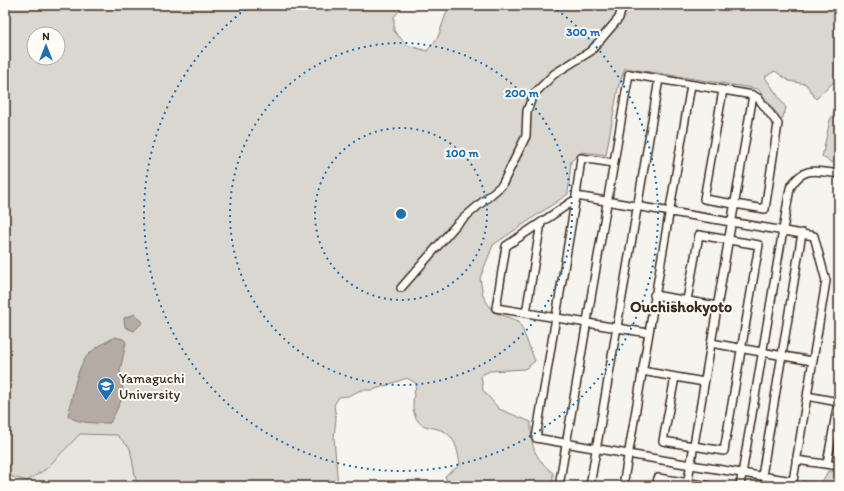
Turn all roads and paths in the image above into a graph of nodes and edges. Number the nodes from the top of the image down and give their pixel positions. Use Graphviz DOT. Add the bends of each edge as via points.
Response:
graph roads {
  1 [pos="623,5"];
  2 [pos="659,79"];
  3 [pos="691,85"];
  4 [pos="722,90"];
  5 [pos="753,95"];
  6 [pos="614,162"];
  7 [pos="839,174"];
  8 [pos="576,198"];
  9 [pos="607,201"];
  10 [pos="735,204"];
  11 [pos="638,207"];
  12 [pos="669,210"];
  13 [pos="732,220"];
  14 [pos="541,223"];
  15 [pos="783,229"];
  16 [pos="802,233"];
  17 [pos="729,240"];
  18 [pos="402,288"];
  19 [pos="654,295"];
  20 [pos="687,300"];
  21 [pos="717,306"];
  22 [pos="526,313"];
  23 [pos="556,318"];
  24 [pos="587,323"];
  25 [pos="617,328"];
  26 [pos="648,332"];
  27 [pos="711,343"];
  28 [pos="742,348"];
  29 [pos="762,352"];
  30 [pos="782,355"];
  31 [pos="812,361"];
  32 [pos="642,371"];
  33 [pos="674,377"];
  34 [pos="704,382"];
  35 [pos="807,396"];
  36 [pos="838,400"];
  37 [pos="837,424"];
  38 [pos="567,444"];
  39 [pos="694,446"];
  40 [pos="597,449"];
  41 [pos="628,454"];
  42 [pos="796,460"];
  43 [pos="827,464"];
  44 [pos="691,465"];
  45 [pos="839,466"];
  46 [pos="742,474"];
  47 [pos="762,476"];
  48 [pos="688,484"];
  49 [pos="559,486"];
  50 [pos="590,486"];
  51 [pos="623,486"];
  52 [pos="656,486"];
  53 [pos="710,486"];
  54 [pos="740,486"];
  1 -- 18 [label="street" via="619,18 591,52 554,74 533,95 526,110 526,136 502,185 457,224"];
  2 -- 3 [label="street"];
  2 -- 6 [label="street" via="629,74"];
  2 -- 11 [label="street"];
  3 -- 4 [label="street"];
  3 -- 12 [label="street"];
  4 -- 5 [label="street"];
  4 -- 10 [label="street" via="704,199"];
  5 -- 10 [label="street"];
  5 -- 10 [label="street" via="778,124 765,209"];
  6 -- 8 [label="street" via="581,158"];
  6 -- 9 [label="street"];
  7 -- 15 [label="street" via="815,171 805,172 799,176 790,188"];
  8 -- 9 [label="street"];
  8 -- 14 [label="street"];
  8 -- 23 [label="street"];
  9 -- 11 [label="street"];
  9 -- 24 [label="street"];
  10 -- 13 [label="street"];
  11 -- 12 [label="street"];
  11 -- 25 [label="street"];
  12 -- 13 [label="street"];
  12 -- 19 [label="street"];
  13 -- 15 [label="street"];
  13 -- 17 [label="street"];
  14 -- 22 [label="street"];
  14 -- 22 [label="street" via="506,246 496,308"];
  15 -- 16 [label="street"];
  15 -- 29 [label="street"];
  16 -- 30 [label="street"];
  16 -- 31 [label="street" via="814,236 826,280"];
  17 -- 20 [label="street" via="699,234"];
  17 -- 21 [label="street"];
  17 -- 28 [label="street" via="759,245"];
  19 -- 20 [label="street"];
  19 -- 26 [label="street"];
  20 -- 21 [label="street"];
  21 -- 27 [label="street"];
  22 -- 23 [label="street"];
  23 -- 24 [label="street"];
  23 -- 38 [label="street" via="536,438"];
  24 -- 25 [label="street"];
  24 -- 38 [label="street"];
  25 -- 26 [label="street"];
  25 -- 40 [label="street"];
  26 -- 32 [label="street"];
  27 -- 28 [label="street"];
  27 -- 34 [label="street"];
  28 -- 29 [label="street"];
  28 -- 39 [label="street" via="724,451"];
  29 -- 30 [label="street"];
  29 -- 46 [label="street"];
  30 -- 31 [label="street"];
  30 -- 47 [label="street"];
  31 -- 35 [label="street"];
  32 -- 33 [label="street"];
  32 -- 41 [label="street"];
  33 -- 34 [label="street"];
  33 -- 39 [label="street" via="664,441"];
  34 -- 39 [label="street"];
  35 -- 36 [label="street"];
  35 -- 42 [label="street"];
  36 -- 37 [label="street"];
  37 -- 43 [label="street"];
  38 -- 40 [label="street"];
  38 -- 49 [label="street"];
  39 -- 44 [label="street"];
  40 -- 41 [label="street"];
  40 -- 50 [label="street"];
  41 -- 44 [label="street"];
  41 -- 51 [label="street"];
  42 -- 43 [label="street"];
  42 -- 47 [label="street" via="793,481"];
  43 -- 45 [label="street"];
  44 -- 46 [label="street"];
  44 -- 48 [label="street"];
  46 -- 47 [label="street"];
  46 -- 54 [label="street"];
  48 -- 52 [label="street" via="658,478"];
  48 -- 53 [label="street"];
}
